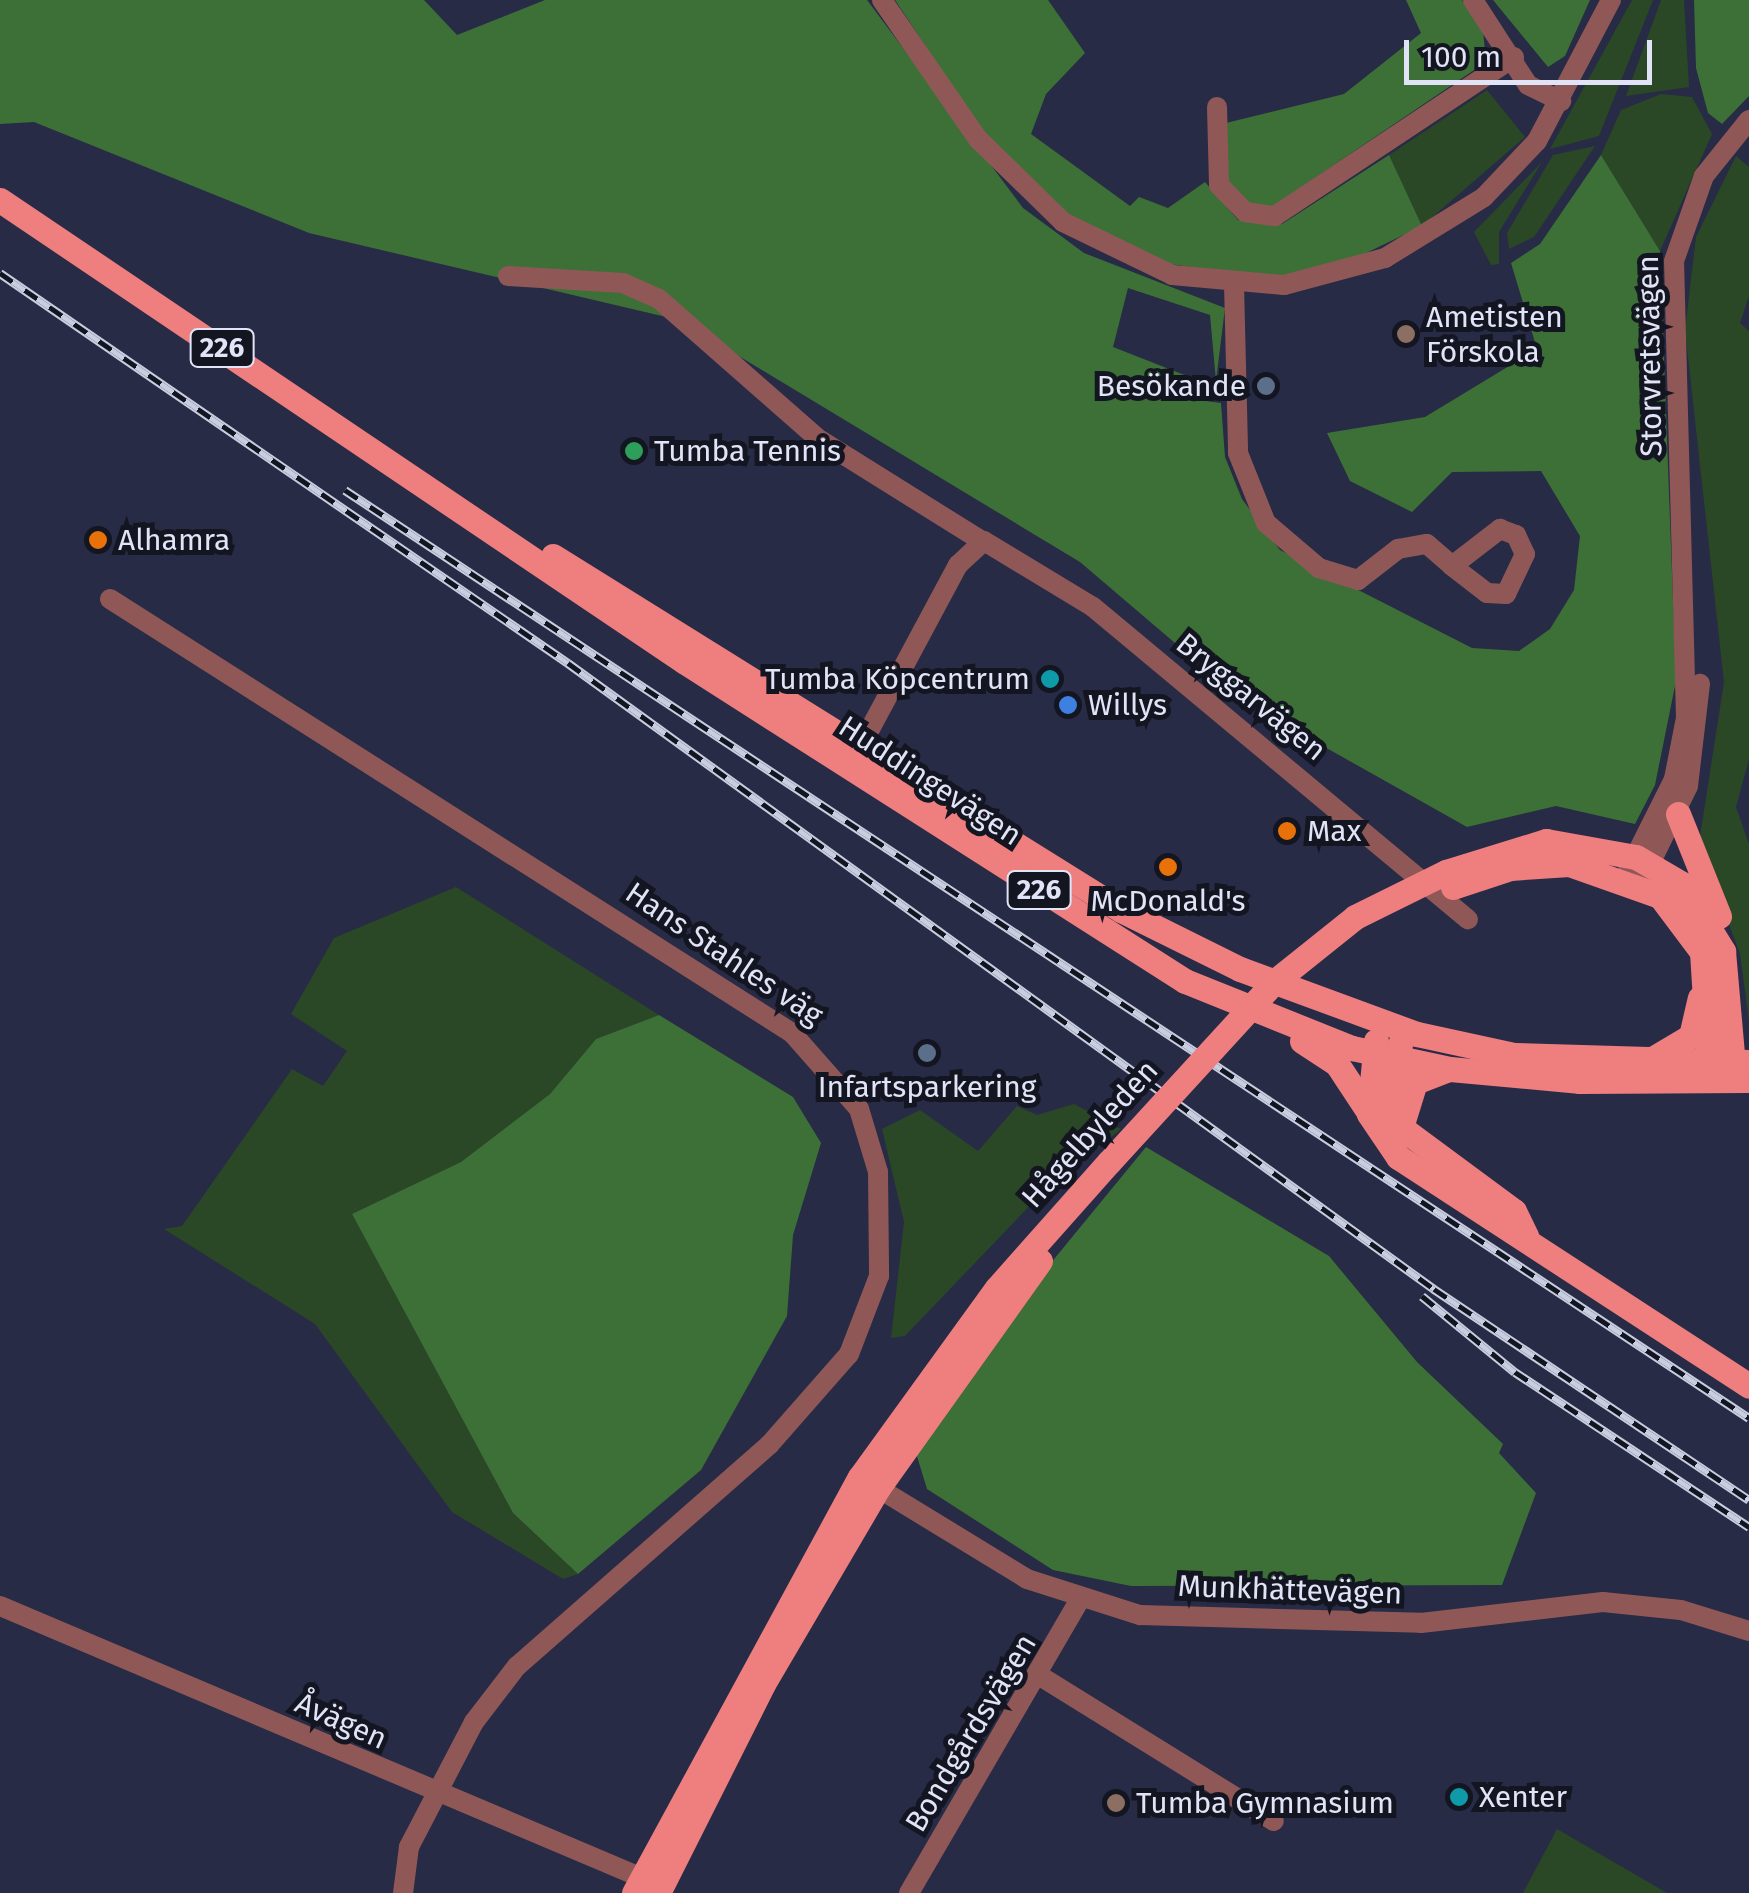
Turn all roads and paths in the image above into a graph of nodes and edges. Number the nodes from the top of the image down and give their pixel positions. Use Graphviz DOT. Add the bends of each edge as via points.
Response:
graph roads {
  1 [pos="882,0"];
  2 [pos="1474,0"];
  3 [pos="1611,0"];
  4 [pos="1514,56"];
  5 [pos="1561,100"];
  6 [pos="1217,107"];
  7 [pos="1736,134"];
  8 [pos="0,200"];
  9 [pos="508,276"];
  10 [pos="1234,284"];
  11 [pos="982,542"];
  12 [pos="1452,566"];
  13 [pos="110,599"];
  14 [pos="1690,611"];
  15 [pos="855,756"];
  16 [pos="1678,814"];
  17 [pos="1639,874"];
  18 [pos="1468,920"];
  19 [pos="1732,1001"];
  20 [pos="1273,1021"];
  21 [pos="1392,1025"];
  22 [pos="1749,1034"];
  23 [pos="1385,1055"];
  24 [pos="1601,1063"];
  25 [pos="1450,1069"];
  26 [pos="1731,1072"];
  27 [pos="1369,1114"];
  28 [pos="1402,1129"];
  29 [pos="1529,1240"];
  30 [pos="1749,1386"];
  31 [pos="869,1482"];
  32 [pos="1079,1601"];
  33 [pos="0,1606"];
  34 [pos="1749,1631"];
  35 [pos="1040,1676"];
  36 [pos="436,1796"];
  37 [pos="1274,1821"];
  38 [pos="648,1887"];
  39 [pos="403,1893"];
  40 [pos="909,1893"];
  1 -- 10 [label="street" via="978,138 1034,200 1135,263"];
  2 -- 4 [label="street"];
  3 -- 5 [label="street"];
  4 -- 5 [label="street" via="1528,84"];
  4 -- 6 [label="street" via="1276,216 1245,212 1220,185"];
  5 -- 10 [label="street" via="1484,196 1413,246 1306,283"];
  7 -- 14 [label="street, Storvretsvägen" via="1688,210 1674,261"];
  8 -- 15 [label="main road, Huddingevägen / 226" via="444,495"];
  9 -- 11 [label="street, Bryggarvägen" via="623,283 660,299 817,438"];
  10 -- 12 [label="street" via="1238,453 1266,522 1300,556 1345,578 1368,578 1398,549 1427,544"];
  11 -- 15 [label="street" via="958,565"];
  11 -- 18 [label="street, Bryggarvägen" via="1092,607"];
  13 -- 36 [label="street, Hans Stahles väg" via="740,996 817,1054 868,1129 883,1246 849,1354 768,1445 517,1666"];
  14 -- 16 [label="street, Storvretsvägen" via="1700,721"];
  14 -- 17 [label="street, Storvretsvägen" via="1681,748"];
  15 -- 20 [label="main road, Huddingevägen / 226" via="1170,972"];
  15 -- 21 [label="main road, Huddingevägen / 226" via="1120,910 1240,969"];
  16 -- 17 [label="street, Storvretsvägen"];
  16 -- 19 [label="main road" via="1723,927"];
  17 -- 19 [label="main road, Hågelbyleden" via="1682,884 1715,928"];
  17 -- 24 [label="main road" via="1672,911 1692,950 1696,1026 1670,1054"];
  17 -- 26 [label="main road" via="1696,933"];
  17 -- 31 [label="main road, Hågelbyleden" via="1541,863 1450,879 1360,931 1282,989 1113,1166"];
  19 -- 22 [label="main road"];
  19 -- 26 [label="main road, Hågelbyleden"];
  20 -- 23 [label="main road, Huddingevägen / 226"];
  20 -- 27 [label="main road" via="1337,1064"];
  21 -- 23 [label="main road"];
  21 -- 24 [label="main road, Huddingevägen / 226"];
  23 -- 25 [label="main road, Huddingevägen / 226"];
  23 -- 27 [label="main road"];
  23 -- 28 [label="main road" via="1392,1109"];
  24 -- 26 [label="main road, Huddingevägen / 226"];
  25 -- 26 [label="main road, Huddingevägen / 226"];
  25 -- 28 [label="main road" via="1415,1082"];
  27 -- 29 [label="main road" via="1398,1157"];
  28 -- 29 [label="main road" via="1514,1212"];
  29 -- 30 [label="main road"];
  31 -- 32 [label="street, Munkhättevägen"];
  31 -- 38 [label="main road, Hågelbyleden"];
  32 -- 34 [label="street, Munkhättevägen" via="1140,1615 1370,1623 1604,1602 1681,1610"];
  32 -- 35 [label="street, Bondgårdsvägen"];
  33 -- 36 [label="street, Åvägen"];
  35 -- 37 [label="street"];
  35 -- 40 [label="street, Bondgårdsvägen"];
  36 -- 38 [label="street, Åvägen"];
  36 -- 39 [label="street, Hans Stahles väg" via="403,1860"];
}
